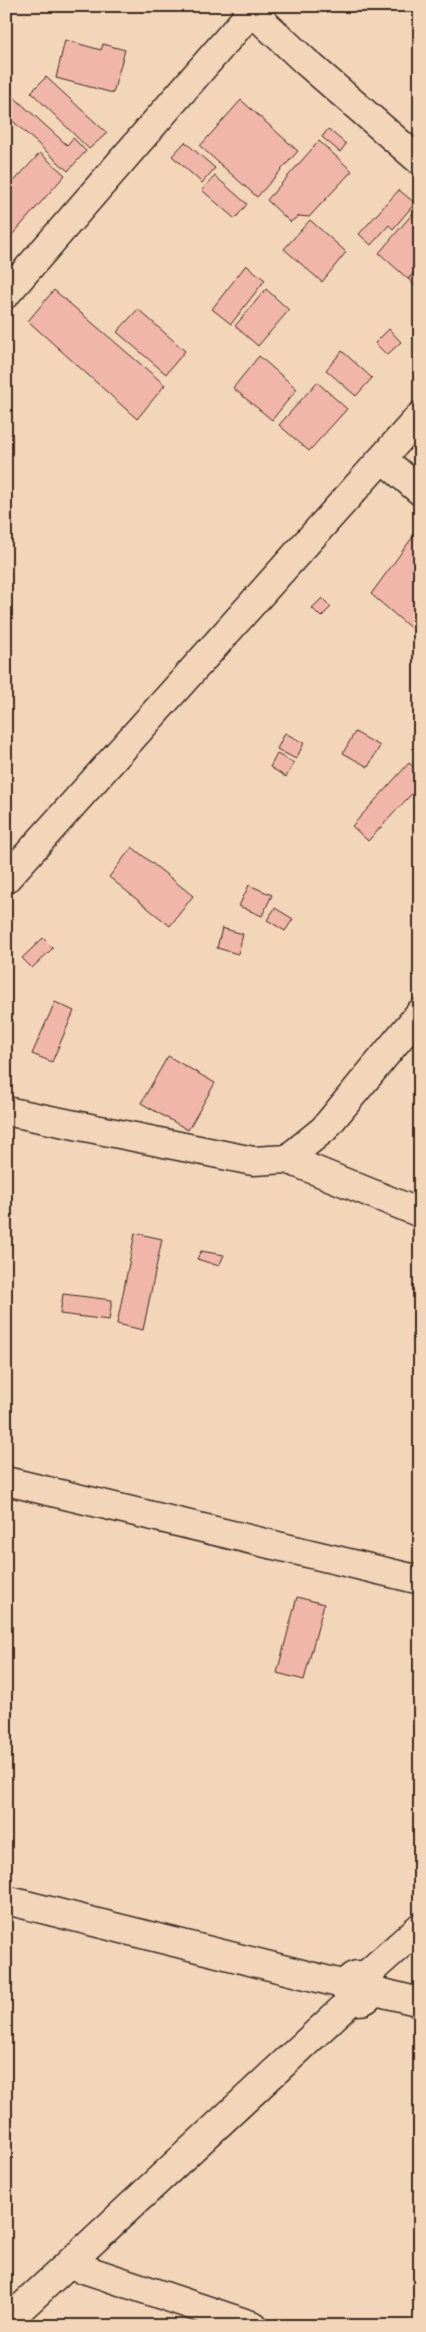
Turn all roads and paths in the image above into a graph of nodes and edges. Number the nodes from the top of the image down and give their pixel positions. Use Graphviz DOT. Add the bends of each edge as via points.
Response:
graph roads {
  1 [pos="249,9"];
  2 [pos="420,161"];
  3 [pos="6,293"];
  4 [pos="420,416"];
  5 [pos="383,459"];
  6 [pos="420,491"];
  7 [pos="6,878"];
  8 [pos="420,1013"];
  9 [pos="6,1111"];
  10 [pos="288,1159"];
  11 [pos="420,1213"];
  12 [pos="6,1481"];
  13 [pos="420,1580"];
  14 [pos="6,1900"];
  15 [pos="420,1926"];
  16 [pos="359,1988"];
  17 [pos="420,2002"];
  18 [pos="69,2264"];
  19 [pos="11,2312"];
  20 [pos="254,2326"];
  1 -- 2 [label="street"];
  1 -- 3 [label="street"];
  4 -- 5 [label="street"];
  5 -- 6 [label="street"];
  5 -- 7 [label="street"];
  8 -- 10 [label="street" via="324,1129"];
  9 -- 10 [label="street" via="253,1160"];
  10 -- 11 [label="street"];
  12 -- 13 [label="street"];
  14 -- 16 [label="street"];
  15 -- 16 [label="street"];
  16 -- 17 [label="street"];
  16 -- 18 [label="street"];
  18 -- 19 [label="street"];
  18 -- 20 [label="street"];
}
